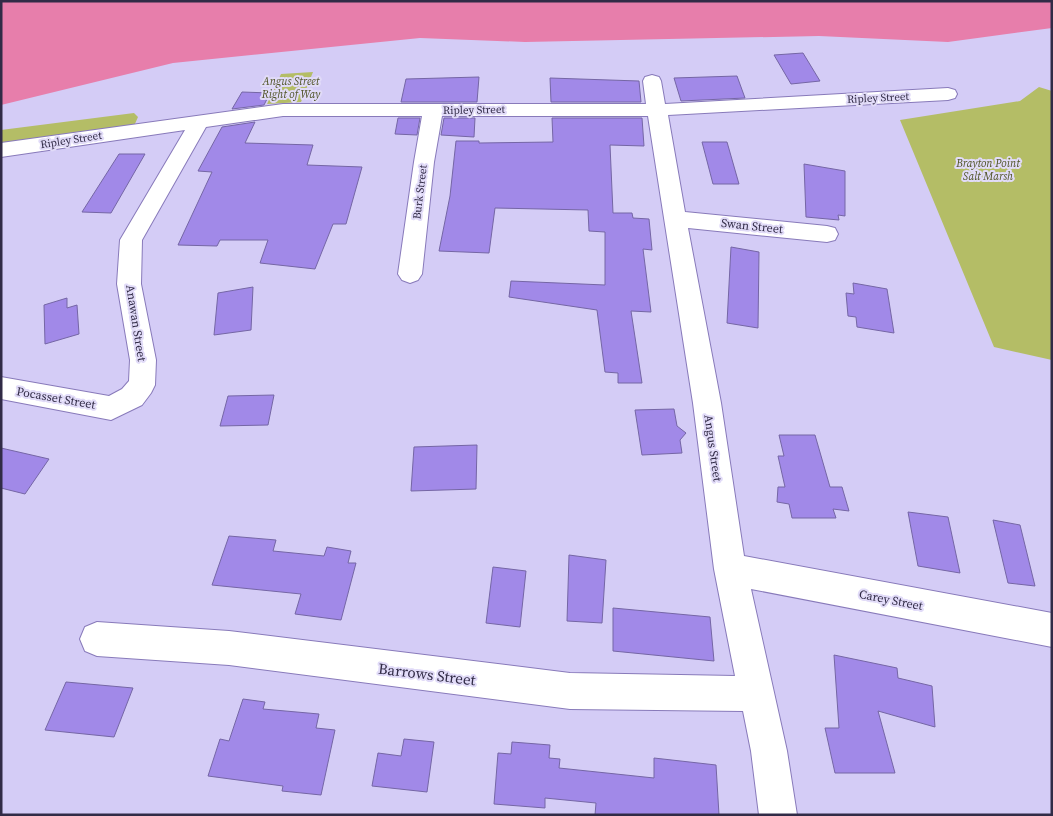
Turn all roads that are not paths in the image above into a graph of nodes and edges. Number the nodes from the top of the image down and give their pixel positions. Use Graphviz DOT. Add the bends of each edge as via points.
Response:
graph roads {
  1 [pos="652,81"];
  2 [pos="948,94"];
  3 [pos="433,110"];
  4 [pos="658,110"];
  5 [pos="200,121"];
  6 [pos="1,150"];
  7 [pos="677,219"];
  8 [pos="827,234"];
  9 [pos="410,274"];
  10 [pos="1,388"];
  11 [pos="111,408"];
  12 [pos="730,569"];
  13 [pos="1052,630"];
  14 [pos="97,639"];
  15 [pos="757,694"];
  16 [pos="778,815"];
  1 -- 4 [label="street, Angus Street"];
  2 -- 4 [label="street, Ripley Street"];
  3 -- 4 [label="street, Ripley Street"];
  3 -- 5 [label="street, Ripley Street" via="283,110"];
  3 -- 9 [label="street, Burk Street"];
  4 -- 7 [label="street, Angus Street"];
  5 -- 6 [label="street, Ripley Street"];
  5 -- 11 [label="street, Anawan Street" via="131,240 129,284 143,360 142,385 132,397"];
  7 -- 8 [label="street, Swan Street"];
  7 -- 12 [label="street, Angus Street"];
  10 -- 11 [label="street, Pocasset Street"];
  12 -- 13 [label="street, Carey Street"];
  12 -- 15 [label="street, Angus Street"];
  14 -- 15 [label="street, Barrows Street" via="229,648 570,691"];
  15 -- 16 [label="street, Angus Street"];
}
